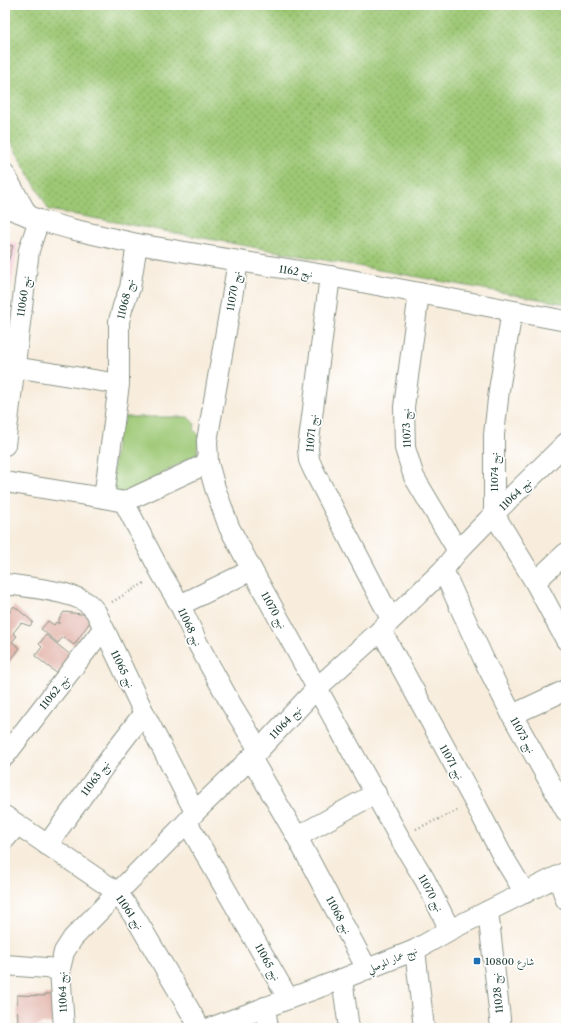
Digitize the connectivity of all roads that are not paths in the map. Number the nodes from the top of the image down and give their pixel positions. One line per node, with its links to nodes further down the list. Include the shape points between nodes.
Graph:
1 (5, 175): 3 (street)
2 (5, 207): 3 (street, نهج 1162)
3 (33, 218): 4 (street, نهج 1162); 10 (street, نهج 11060)
4 (137, 244): 5 (street, نهج 1162); 11 (street, نهج 11068, via 130,288 119,322)
5 (238, 262): 6 (street, نهج 1162); 14 (street, نهج 11070, via 207,442)
6 (330, 276): 7 (street, نهج 1162); 27 (street, نهج 11071, via 308,448 309,460)
7 (419, 292): 8 (street, نهج 1162); 19 (street, نهج 11073, via 404,407 405,448 414,477)
8 (512, 311): 9 (street, نهج 1162); 18 (street, نهج 11074, via 494,435)
9 (566, 321)
10 (14, 367): 11 (street); 13 (street, نهج 11060)
11 (119, 384): 16 (street, نهج 11068)
12 (566, 443): 18 (street, نهج 11064)
13 (5, 445)
14 (208, 463): 17 (street); 21 (street, نهج 11070, via 214,488 229,527)
15 (5, 482): 16 (street)
16 (104, 498): 17 (street)
17 (124, 502): 25 (street, نهج 11068)
18 (494, 514): 19 (street, نهج 11064); 23 (street)
19 (458, 551): 22 (street, نهج 11064)
20 (566, 553): 23 (street)
21 (252, 570): 25 (street); 29 (street, نهج 11070)
22 (443, 570): 27 (street, نهج 11064); 32 (street, نهج 11073)
23 (535, 582): 28 (street)
24 (5, 584): 26 (street, نهج 11065, via 76,598 88,603)
25 (180, 605): 33 (street, نهج 11068)
26 (100, 620): 31 (street, نهج 11065); 34 (street, نهج 11062)
27 (386, 625): 29 (street, نهج 11064); 43 (street, نهج 11071, via 475,803)
28 (566, 640)
29 (317, 688): 33 (street, نهج 11064); 35 (street, نهج 11070)
30 (566, 690): 32 (street)
31 (144, 713): 37 (street, نهج 11065); 40 (street, نهج 11063)
32 (512, 715): 36 (street, نهج 11073)
33 (255, 754): 37 (street, نهج 11064); 39 (street, نهج 11068)
34 (5, 756)
35 (376, 793): 39 (street); 46 (street, نهج 11070)
36 (566, 811)
37 (191, 817): 42 (street, نهج 11064); 52 (street, نهج 11065)
38 (9, 827): 40 (street, نهج 11061)
39 (297, 837): 50 (street, نهج 11068)
40 (47, 845): 42 (street, نهج 11061)
41 (562, 874): 43 (street, نهج عمار الموصلي); 44 (street)
42 (117, 892): 49 (street, نهج 11064, via 73,938 64,952); 55 (street, نهج 11061, via 138,922)
43 (525, 893): 45 (street, نهج عمار الموصلي)
44 (566, 900)
45 (488, 911): 46 (street, نهج عمار الموصلي); 60 (street, نهج 11028)
46 (450, 930): 47 (street, نهج عمار الموصلي)
47 (414, 950): 50 (street, نهج عمار الموصلي); 59 (street)
48 (5, 965): 49 (street)
49 (60, 969): 54 (street, نهج 11064)
50 (367, 969): 51 (street, نهج عمار الموصلي)
51 (342, 979): 52 (street, نهج عمار الموصلي); 58 (street)
52 (288, 998): 53 (street, نهج عمار الموصلي)
53 (265, 1007): 56 (street, نهج عمار الموصلي); 57 (street)
54 (64, 1028)
55 (200, 1028)
56 (210, 1028)
57 (268, 1028)
58 (349, 1028)
59 (424, 1028)
60 (501, 1028)

